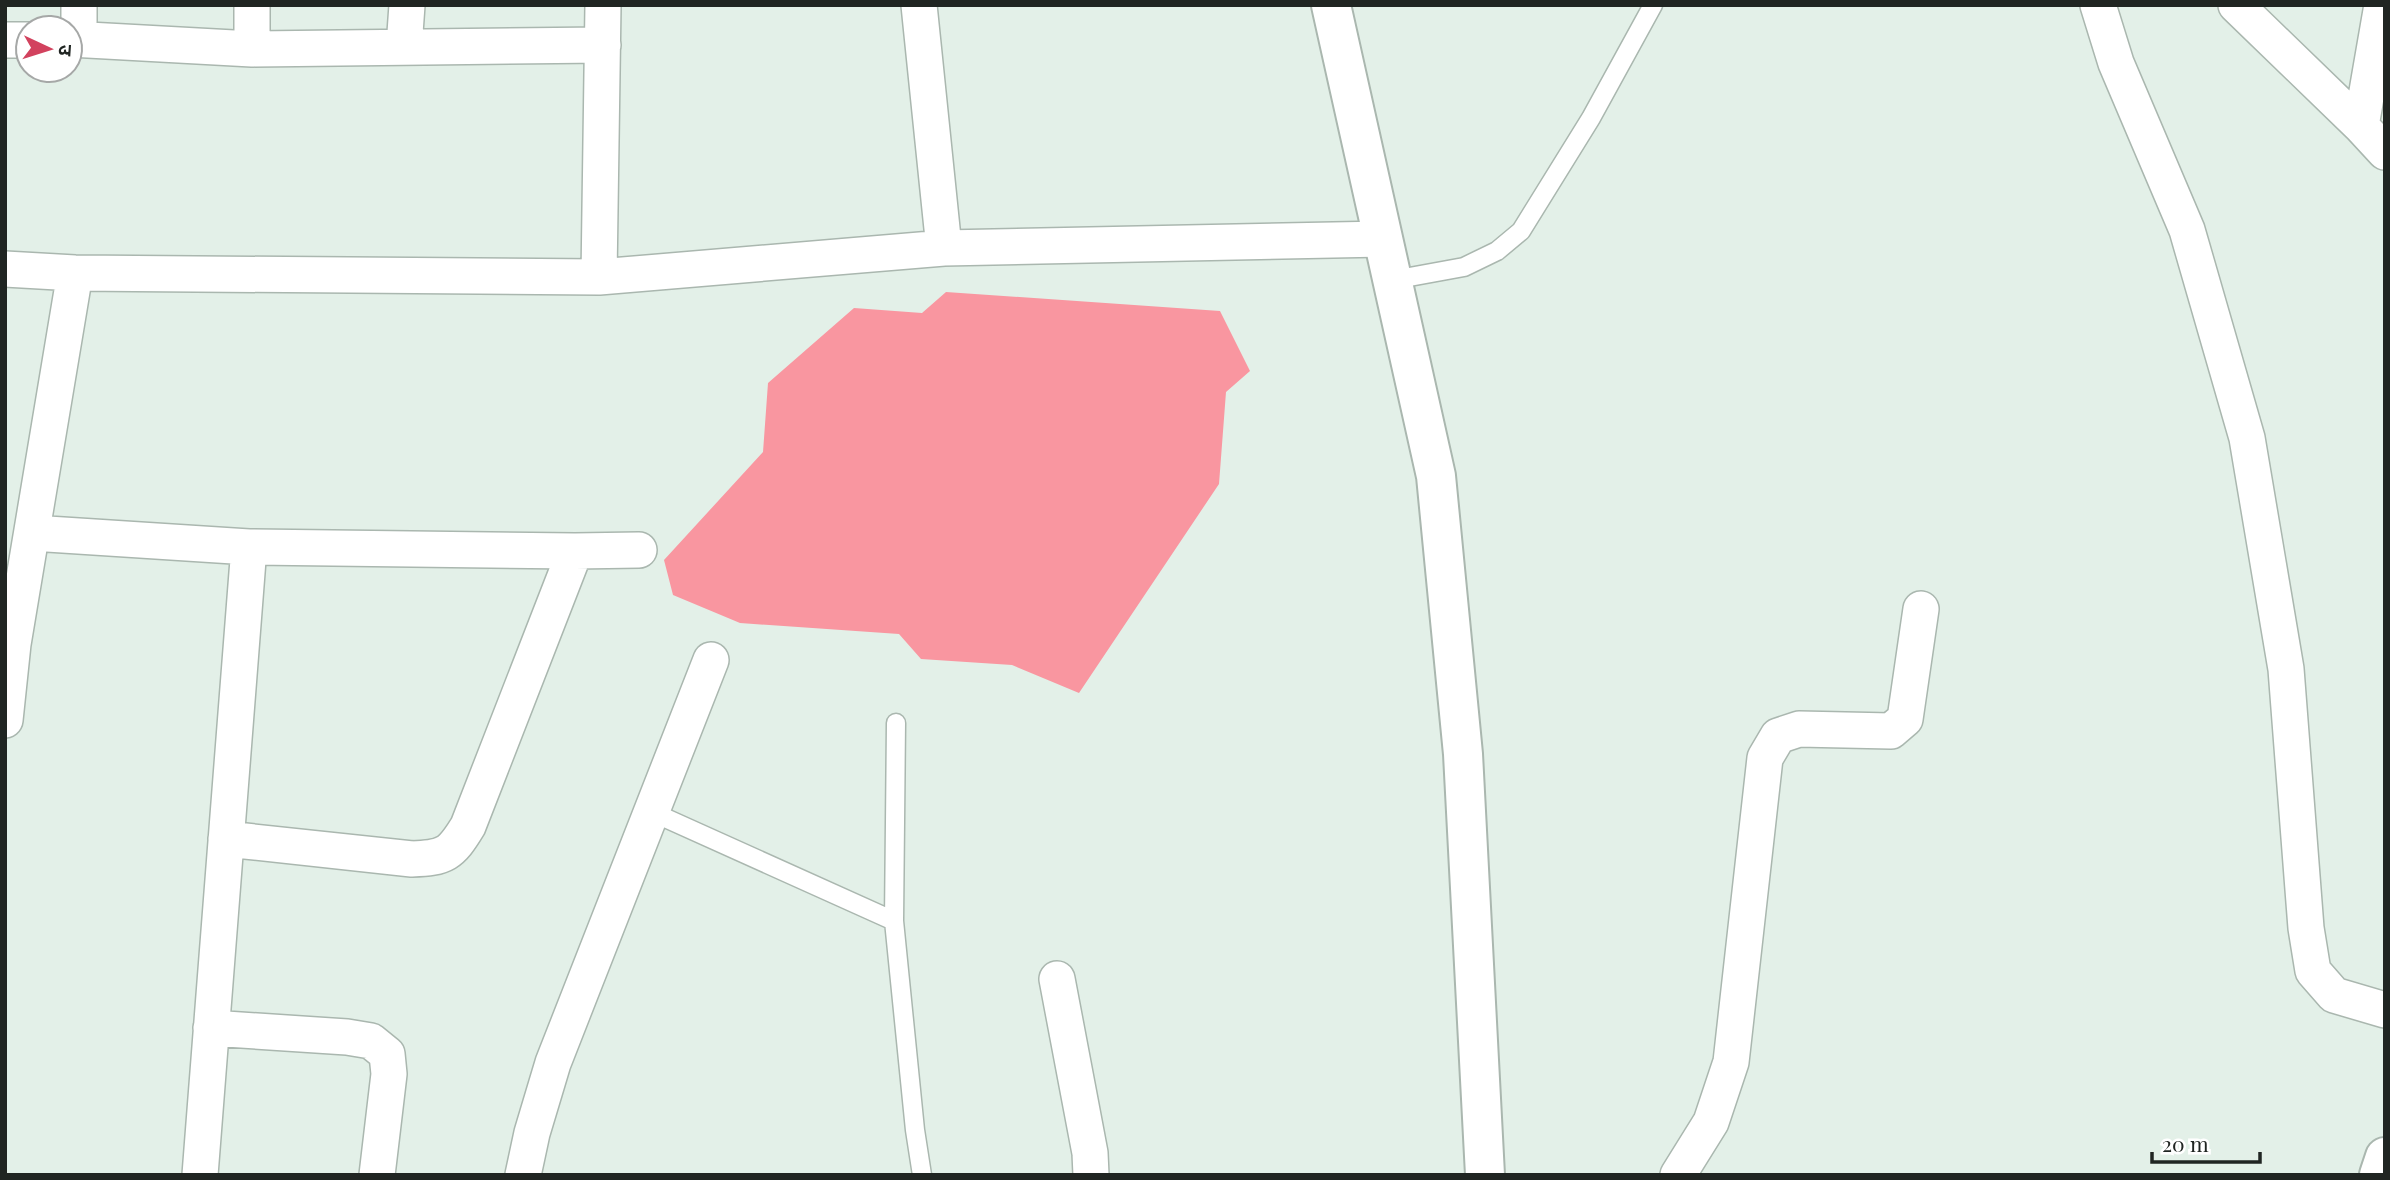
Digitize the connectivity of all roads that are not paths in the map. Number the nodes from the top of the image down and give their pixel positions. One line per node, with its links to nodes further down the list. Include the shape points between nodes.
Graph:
1 (252, 5): 13 (street)
2 (407, 5): 12 (street)
3 (603, 5): 11 (street)
4 (919, 5): 17 (street)
5 (1331, 5): 16 (street)
6 (1653, 5): 21 (lane, via 1521,231 1497,251 1464,267)
7 (2098, 5): 35 (street, via 2116,63 2187,230 2247,438 2286,669 2313,971 2334,995)
8 (2236, 5): 14 (street)
9 (2382, 5): 14 (street)
10 (84, 29): 13 (street)
11 (603, 45): 12 (street); 20 (street)
12 (404, 47): 13 (street)
13 (252, 50)
14 (2361, 126): 15 (street)
15 (2385, 152)
16 (1384, 239): 17 (street); 21 (street)
17 (944, 248): 20 (street)
18 (5, 269): 19 (street)
19 (75, 273): 20 (street); 22 (street)
20 (599, 277)
21 (1393, 280): 43 (street, via 1436,476 1463,754)
22 (32, 533): 23 (street); 27 (street)
23 (249, 548): 25 (street); 32 (street)
24 (639, 550): 25 (street)
25 (575, 551): 32 (street, via 468,826 455,848 437,858 412,859)
26 (1921, 609): 44 (street, via 1905,719 1891,731 1799,729 1777,736 1765,758 1731,1062 1711,1122)
27 (9, 644): 29 (street)
28 (711, 660): 31 (street)
29 (5, 720)
30 (896, 723): 33 (lane)
31 (652, 813): 33 (lane); 40 (street, via 553,1063)
32 (226, 839): 36 (street)
33 (894, 921): 41 (lane)
34 (1057, 979): 42 (street)
35 (2385, 1010)
36 (211, 1028): 38 (street); 39 (street, via 347,1037 370,1041 387,1054 389,1074)
37 (2385, 1157): 45 (street)
38 (200, 1175)
39 (377, 1175)
40 (523, 1175)
41 (922, 1175)
42 (1091, 1175)
43 (1485, 1175)
44 (1678, 1175)
45 (2379, 1175)

